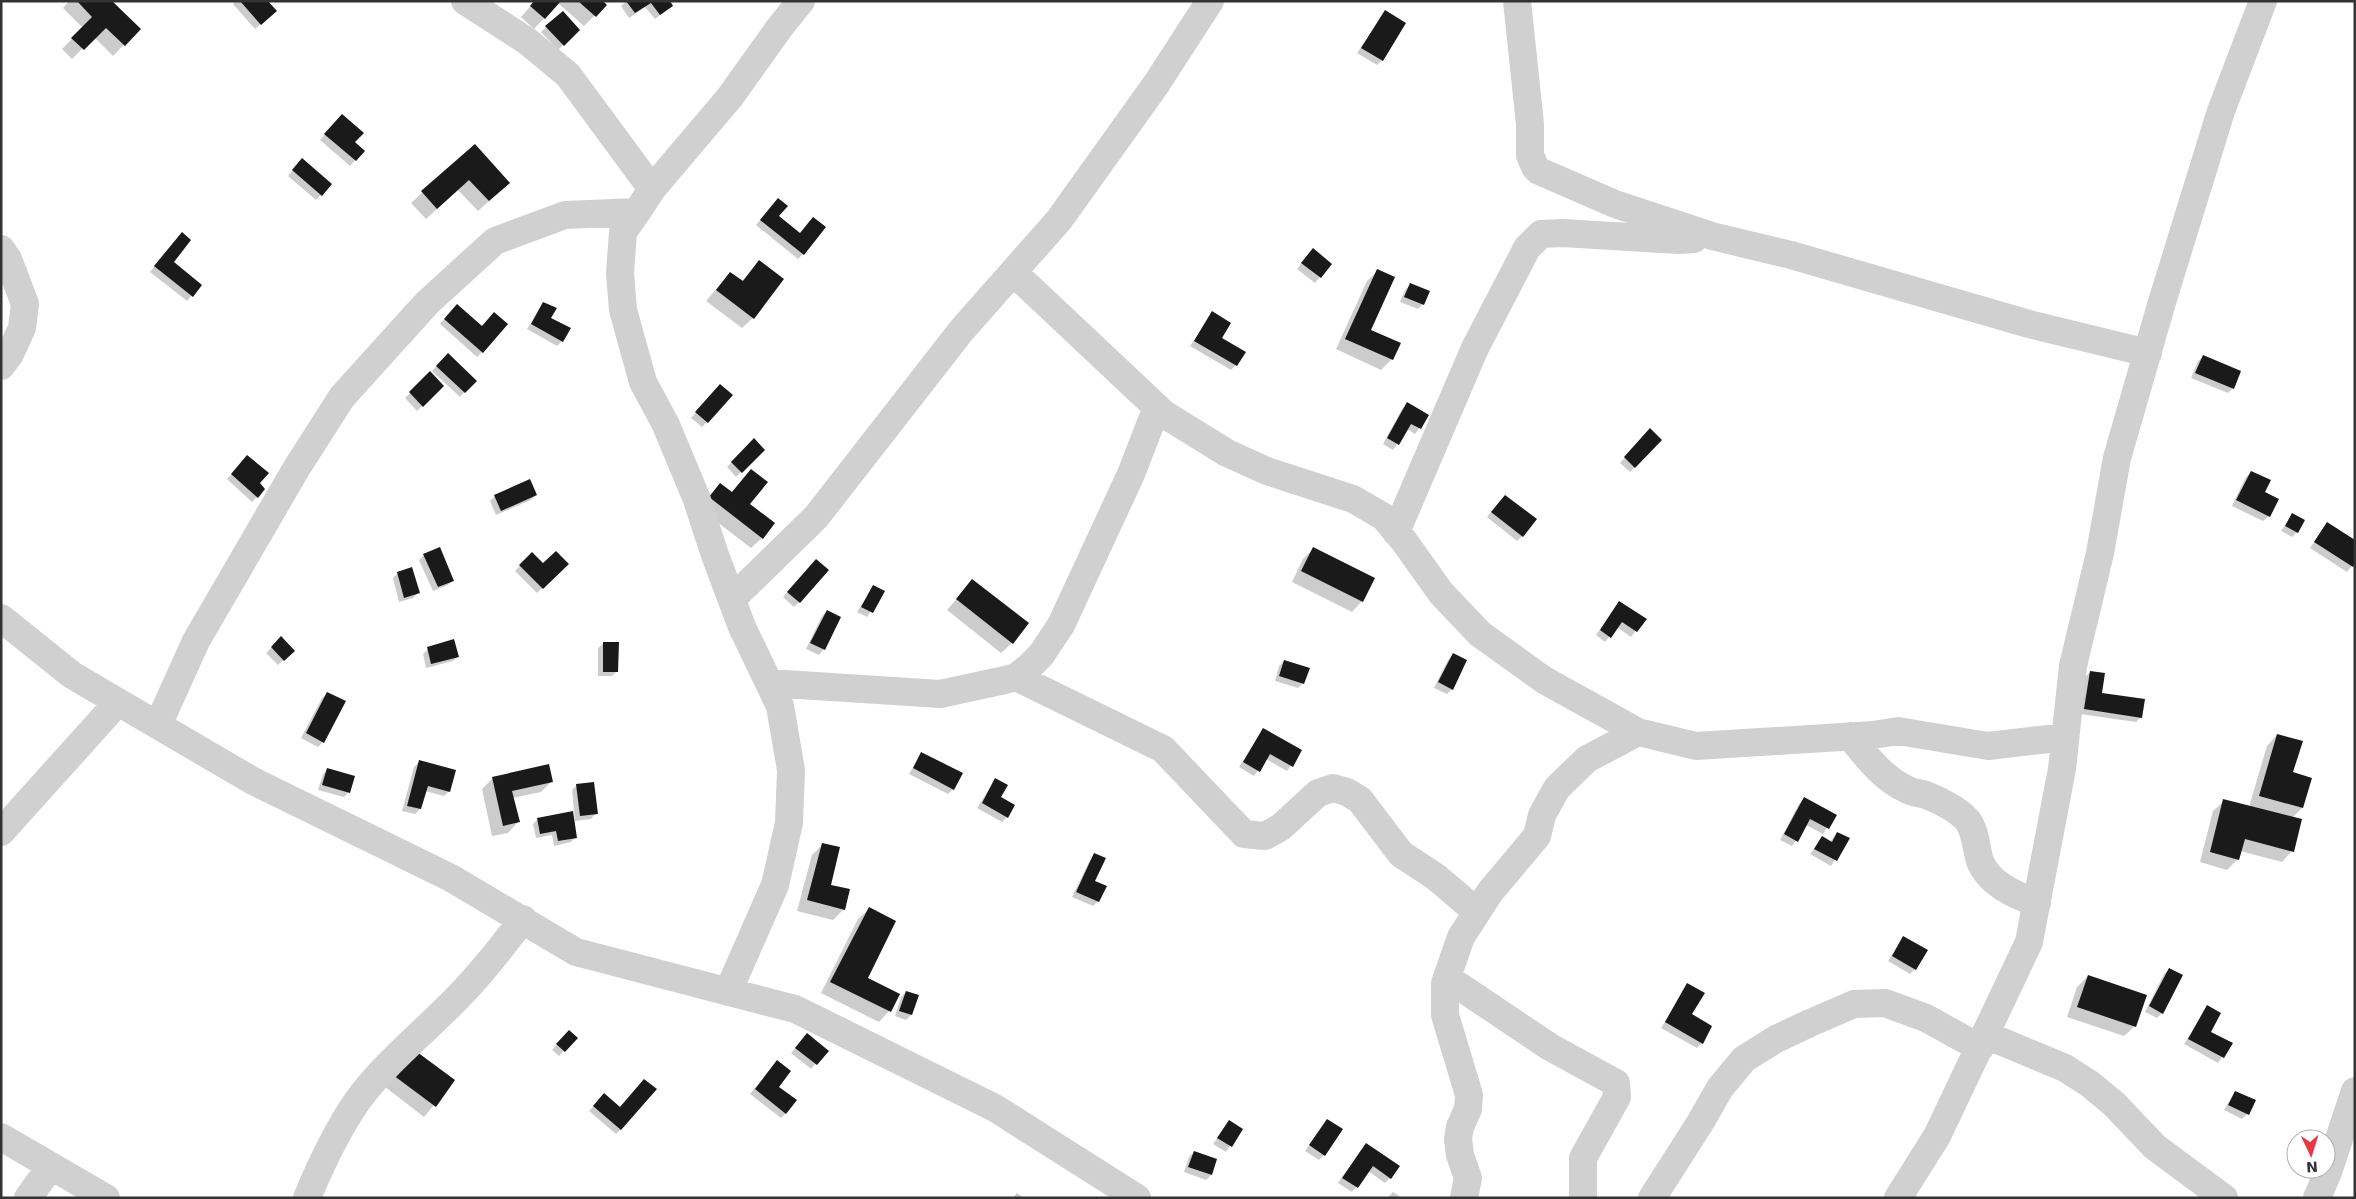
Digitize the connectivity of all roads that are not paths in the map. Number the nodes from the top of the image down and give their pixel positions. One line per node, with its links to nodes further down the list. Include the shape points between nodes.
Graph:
1 (465, 1): 6 (street, via 527,41 568,75)
2 (800, 1): 6 (street, via 730,98)
3 (1210, 1): 9 (street, via 1157,83 1059,220)
4 (1517, 1): 7 (street, via 1530,124 1530,155 1535,167 1614,204)
5 (2258, 3): 10 (street, via 2221,111)
6 (644, 200): 14 (street, via 623,232 620,274 623,310 643,382 666,425 696,497); 19 (street, via 565,215 495,241 427,302 342,397 296,469 196,641)
7 (1714, 237): 10 (street, via 1791,255 2029,324); 13 (street, via 1679,240 1541,234 1527,248 1475,348)
8 (1, 249): 11 (street, via 8,258 25,304 22,328)
9 (1013, 272): 12 (street); 14 (street, via 961,331 816,517)
10 (2148, 353): 22 (street, via 2117,458 2100,553 2073,666)
11 (1, 366)
12 (1157, 407): 13 (street, via 1227,453 1267,472 1353,499 1384,517); 16 (street, via 1131,474 1061,625 1041,655)
13 (1396, 532): 20 (street, via 1440,593 1480,634 1544,680)
14 (732, 599): 17 (street)
15 (1, 618): 18 (street, via 72,675)
16 (1016, 676): 17 (street, via 940,694); 25 (street, via 1163,749 1244,834 1265,836 1318,793 1333,788 1347,792 1360,800 1401,854 1436,877)
17 (769, 683): 28 (street, via 780,706 791,770 789,823 775,885)
18 (118, 702): 19 (street); 23 (street)
19 (158, 725): 26 (street, via 253,781 451,878)
20 (1638, 732): 21 (street, via 1696,746); 25 (street, via 1587,759 1558,788 1542,815 1537,836)
21 (1850, 736): 22 (street, via 1898,731 1988,746); 24 (street, via 1889,778 1908,790 1954,809 1968,821 1988,874 2017,896)
22 (2065, 736): 24 (street, via 2062,769)
23 (1, 832)
24 (2037, 902): 29 (street, via 2029,942)
25 (1477, 912): 27 (street, via 1461,937)
26 (523, 920): 28 (street, via 576,952); 35 (street, via 483,970 358,1099 323,1159)
27 (1447, 978): 37 (street, via 1445,1015 1469,1095 1458,1140 1468,1178); 38 (street, via 1550,1047 1616,1083 1617,1097 1583,1158)
28 (728, 992): 36 (street, via 795,1009 995,1108)
29 (1983, 1041): 39 (street, via 1886,1003 1854,1004 1776,1039 1744,1059 1720,1088); 40 (street, via 1937,1136); 41 (street, via 2065,1068 2090,1084 2155,1147)
30 (2355, 1091): 42 (street)
31 (1, 1137): 32 (street)
32 (51, 1166): 33 (street); 34 (street)
33 (28, 1198)
34 (106, 1198)
35 (307, 1198)
36 (1137, 1198)
37 (1464, 1198)
38 (1582, 1198)
39 (1652, 1198)
40 (1898, 1198)
41 (2224, 1198)
42 (2317, 1198)

